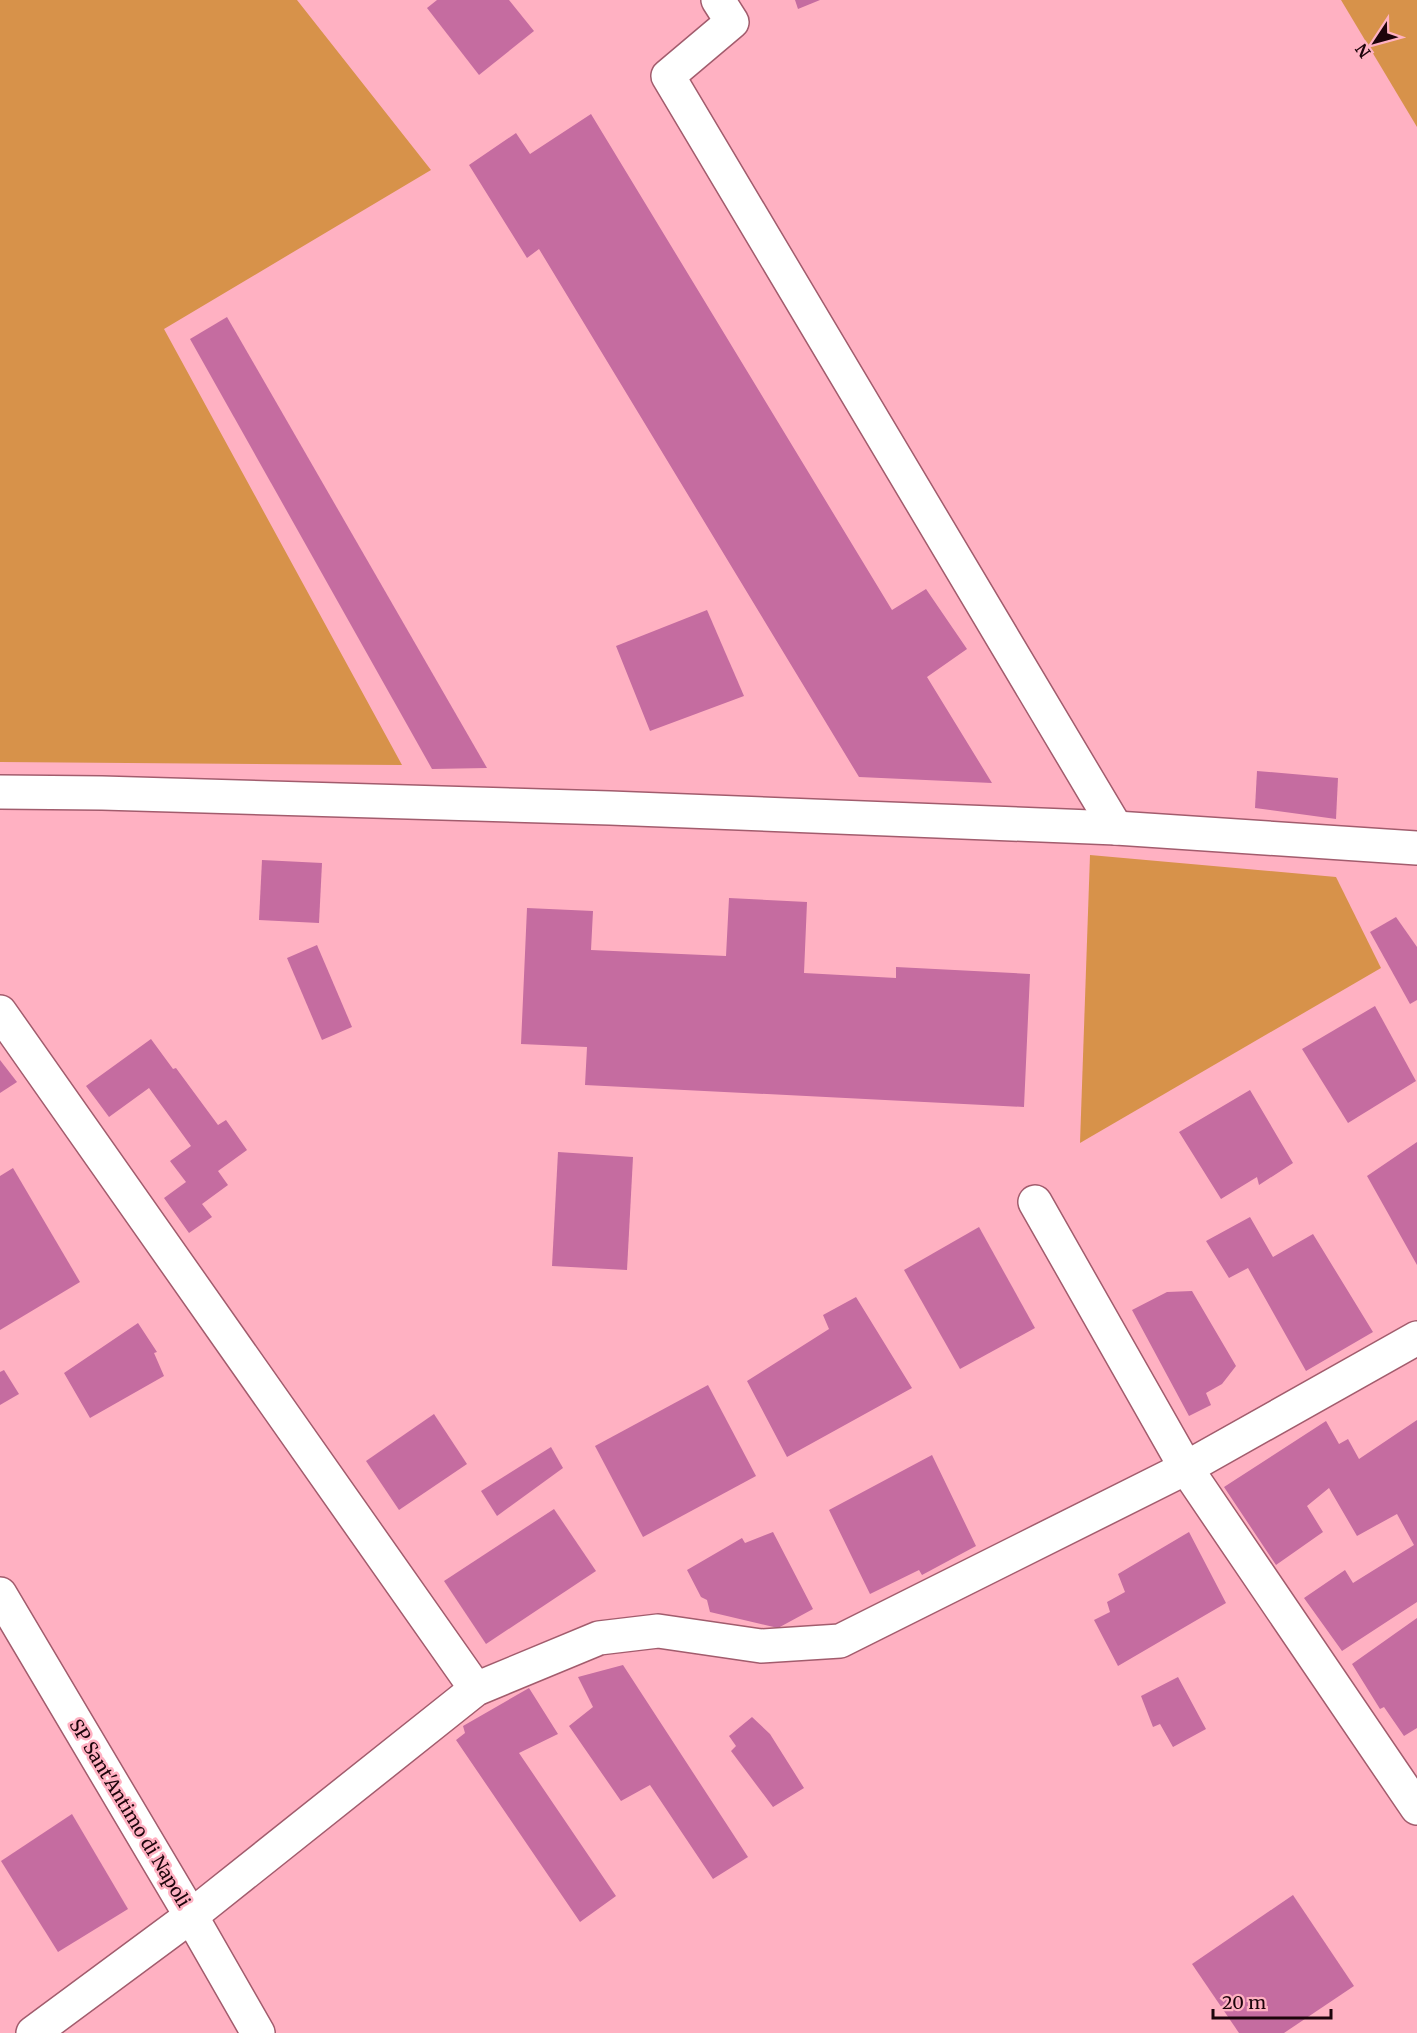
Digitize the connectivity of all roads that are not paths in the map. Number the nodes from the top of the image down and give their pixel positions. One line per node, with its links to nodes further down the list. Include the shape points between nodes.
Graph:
1 (718, 0): 3 (street, via 732,22 668,76)
2 (0, 792): 3 (street, via 598,808)
3 (1116, 828): 4 (street)
4 (1417, 848)
5 (0, 1012): 10 (street)
6 (1035, 1202): 8 (street)
7 (1417, 1338): 8 (street)
8 (1186, 1468): 10 (street, via 840,1641 761,1646 658,1631 599,1638); 11 (street)
9 (0, 1594): 12 (street, SP Sant'Antimo di Napoli)
10 (476, 1689): 12 (street)
11 (1417, 1808)
12 (191, 1916): 13 (street); 14 (street, SP Sant'Antimo di Napoli)
13 (33, 2033)
14 (258, 2033)

